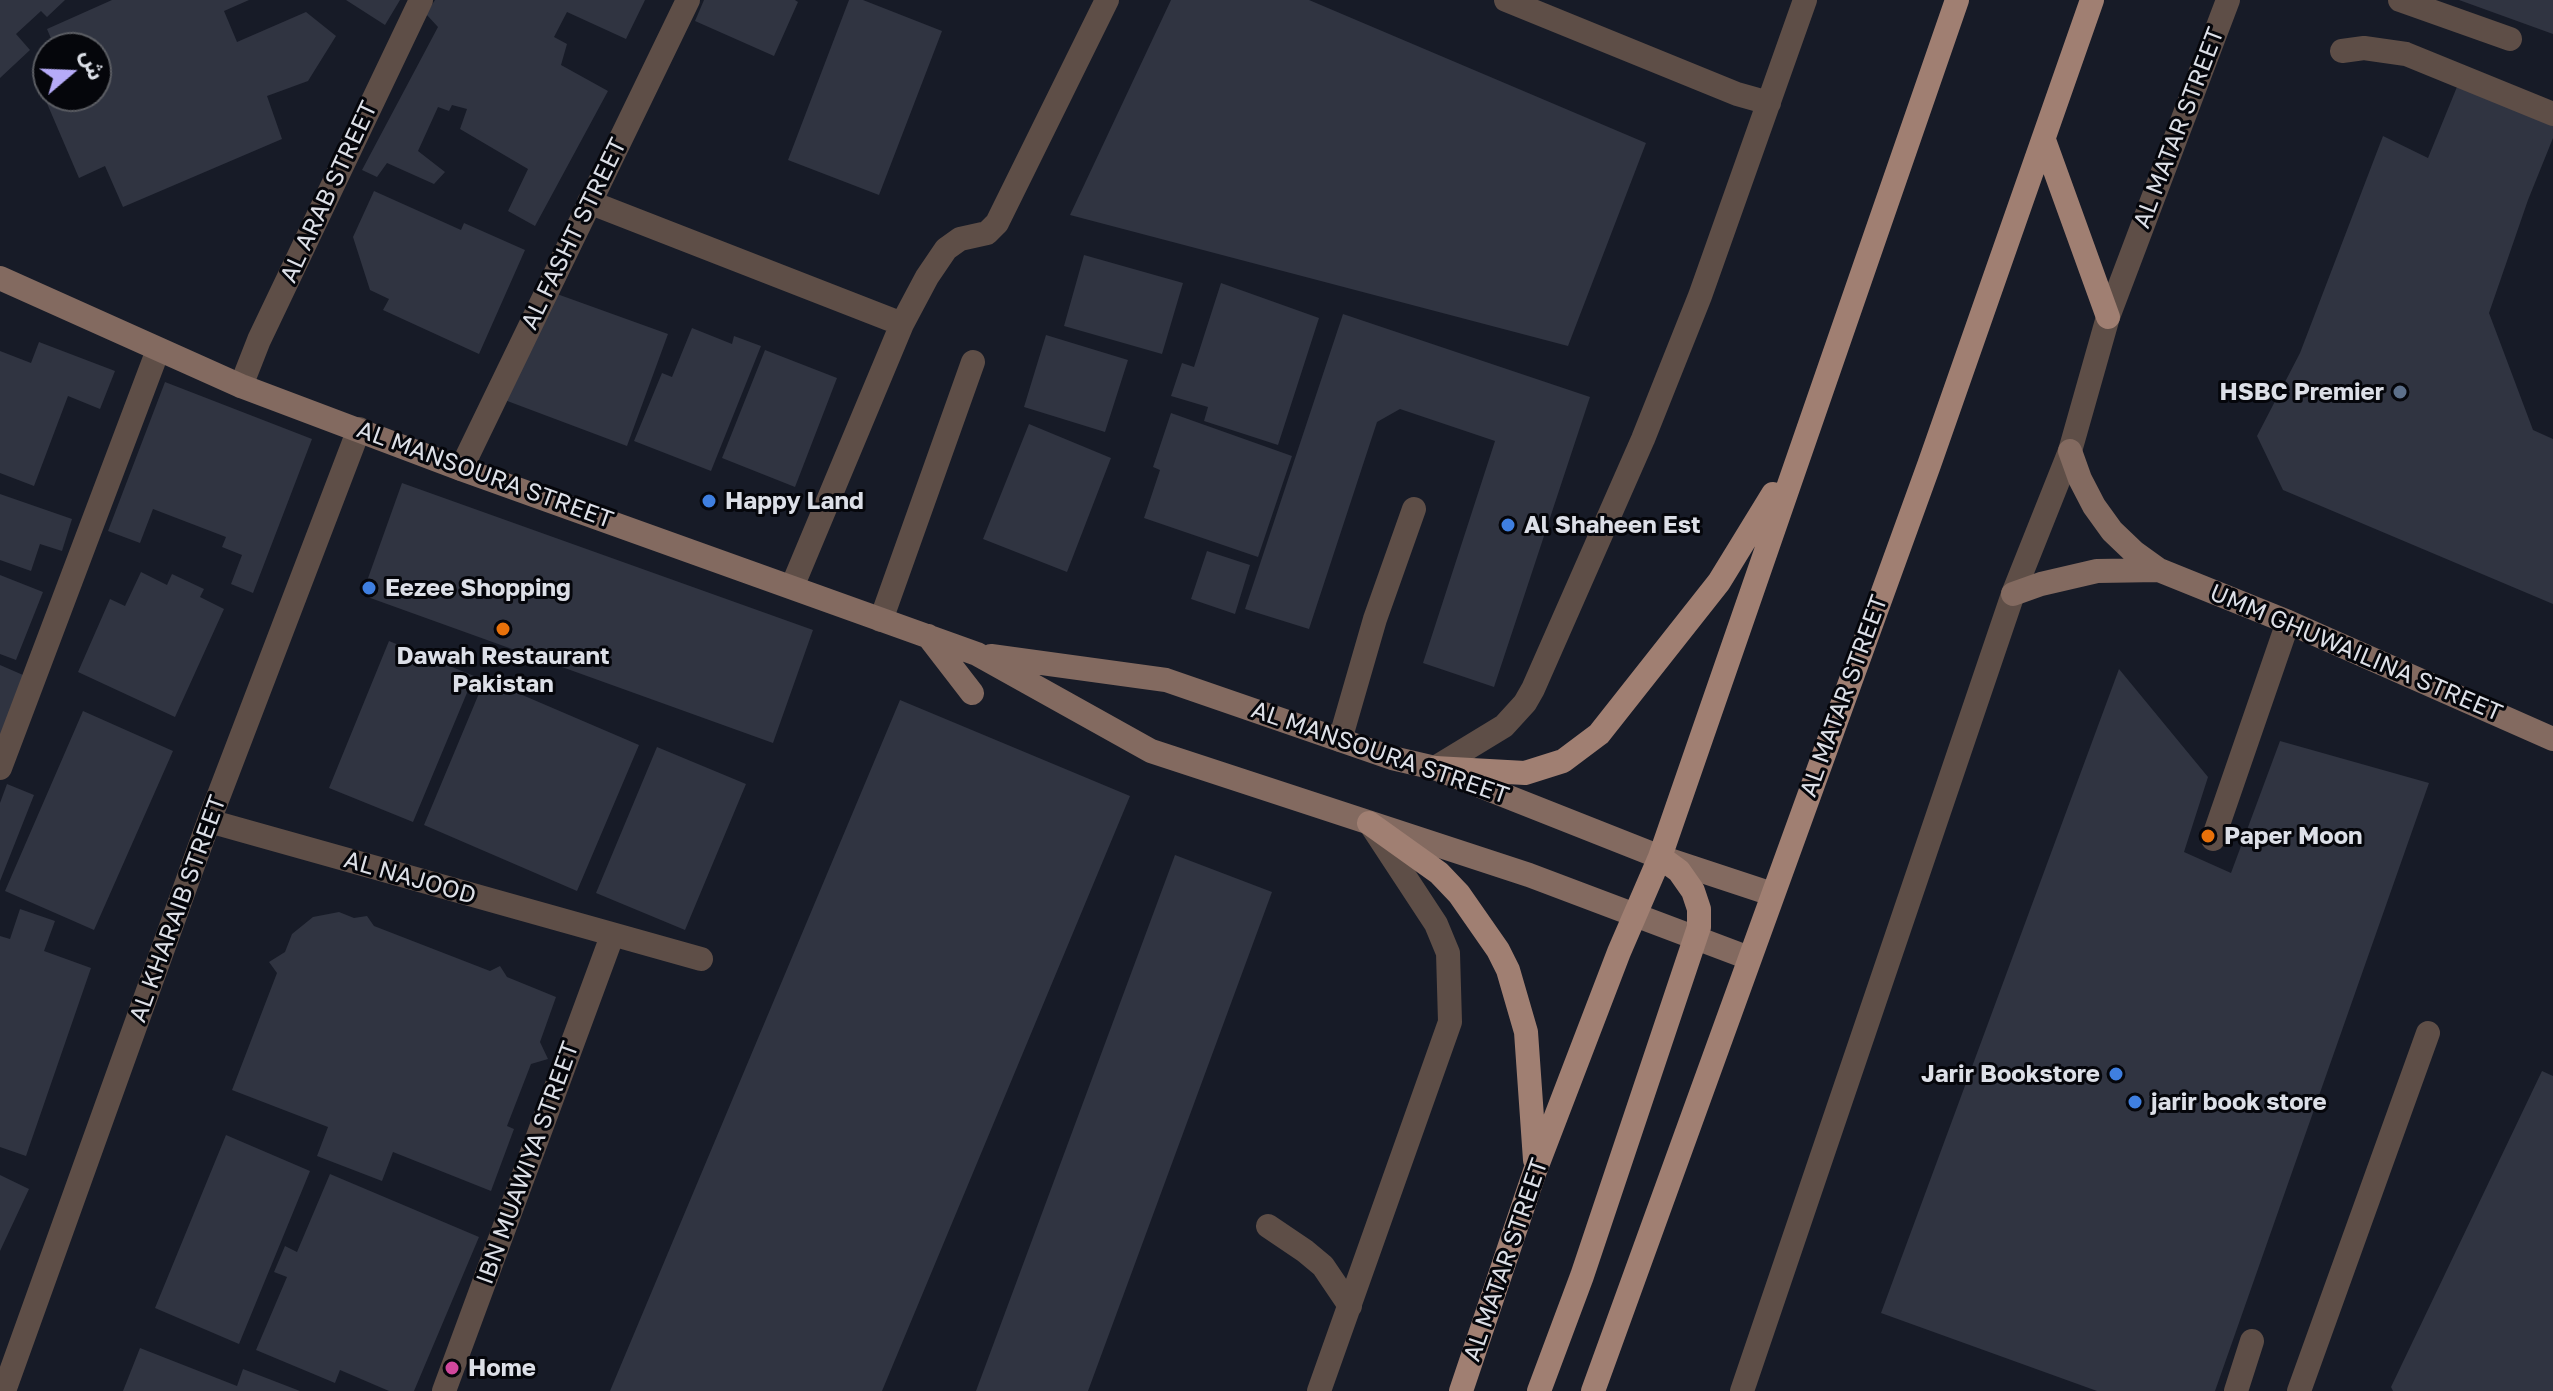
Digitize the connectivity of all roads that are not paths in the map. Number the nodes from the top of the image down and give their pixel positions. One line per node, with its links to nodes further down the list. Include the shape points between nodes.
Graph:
1 (421, 0): 21 (street, AL ARAB STREET)
2 (688, 0): 15 (street, AL FASHT STREET)
3 (1107, 0): 18 (street, via 997,223 987,233 960,239 946,249)
4 (1506, 0): 12 (street)
5 (1805, 0): 12 (street)
6 (1957, 0): 24 (main road, AL MATAR STREET)
7 (2092, 0): 14 (main road, AL MATAR STREET)
8 (2228, 0): 17 (street, AL MATAR STREET)
9 (2400, 0): 10 (street)
10 (2510, 39)
11 (2342, 51): 13 (street, via 2364,48 2406,54)
12 (1769, 103): 38 (street, via 1649,425 1533,689 1504,726)
13 (2553, 114)
14 (2044, 140): 17 (main road); 43 (main road, AL MATAR STREET)
15 (589, 202): 18 (street); 25 (street, AL FASHT STREET)
16 (0, 278): 19 (main road, AL MANSOURA STREET)
17 (2108, 317): 23 (street, AL MATAR STREET)
18 (902, 324): 28 (street)
19 (158, 350): 21 (main road, AL MANSOURA STREET); 37 (street)
20 (973, 362): 30 (street)
21 (241, 386): 22 (main road, AL MANSOURA STREET)
22 (359, 429): 25 (main road, AL MANSOURA STREET); 39 (street, AL KHARAIB STREET)
23 (2070, 451): 27 (main road, UMM GHUWAILINA STREET, via 2087,493 2112,531); 29 (street, AL MATAR STREET)
24 (1797, 454): 38 (main road, via 1719,582 1599,734 1563,761 1525,773); 42 (main road, AL MATAR STREET)
25 (461, 469): 28 (main road, AL MANSOURA STREET)
26 (1414, 509): 36 (street)
27 (2159, 570): 29 (main road, UMM GHUWAILINA STREET, via 2097,571); 31 (main road, UMM GHUWAILINA STREET)
28 (792, 587): 30 (main road, AL MANSOURA STREET)
29 (2013, 594): 60 (street, AL MATAR STREET)
30 (881, 620): 32 (main road, AL MANSOURA STREET)
31 (2288, 622): 35 (main road, UMM GHUWAILINA STREET); 41 (street)
32 (928, 636): 33 (main road, AL MANSOURA STREET); 34 (main road)
33 (977, 654): 36 (main road, AL MANSOURA STREET, via 1166,680); 40 (main road, AL MANSOURA STREET, via 1151,751)
34 (972, 693)
35 (2553, 739)
36 (1340, 740): 38 (main road, AL MANSOURA STREET)
37 (0, 768)
38 (1435, 768): 42 (main road, AL MANSOURA STREET)
39 (209, 821): 45 (street, AL NAJOOD); 54 (street, AL KHARAIB STREET)
40 (1369, 823): 44 (main road, AL MANSOURA STREET); 50 (main road, via 1439,873 1472,911 1508,970 1529,1057); 52 (street, via 1442,938 1448,953 1450,1022)
41 (2213, 839)
42 (1660, 857): 43 (main road, AL MANSOURA STREET); 44 (main road, AL MATAR STREET); 46 (main road, via 1693,891 1700,920)
43 (1772, 894): 47 (main road, AL MATAR STREET)
44 (1635, 916): 46 (main road, AL MANSOURA STREET); 50 (main road, AL MATAR STREET)
45 (612, 936): 48 (street, AL NAJOOD); 55 (street, IBN MUAWIYA STREET)
46 (1695, 938): 47 (main road, AL MANSOURA STREET); 58 (main road)
47 (1749, 958): 59 (main road, AL MATAR STREET)
48 (701, 959)
49 (2428, 1033): 62 (street)
50 (1535, 1171): 57 (main road, AL MATAR STREET)
51 (1268, 1226): 52 (street, via 1323,1266)
52 (1350, 1306): 56 (street)
53 (2252, 1341): 61 (street)
54 (4, 1391)
55 (444, 1391)
56 (1319, 1391)
57 (1461, 1391)
58 (1539, 1391)
59 (1593, 1391)
60 (1742, 1391)
61 (2236, 1391)
62 (2299, 1391)

